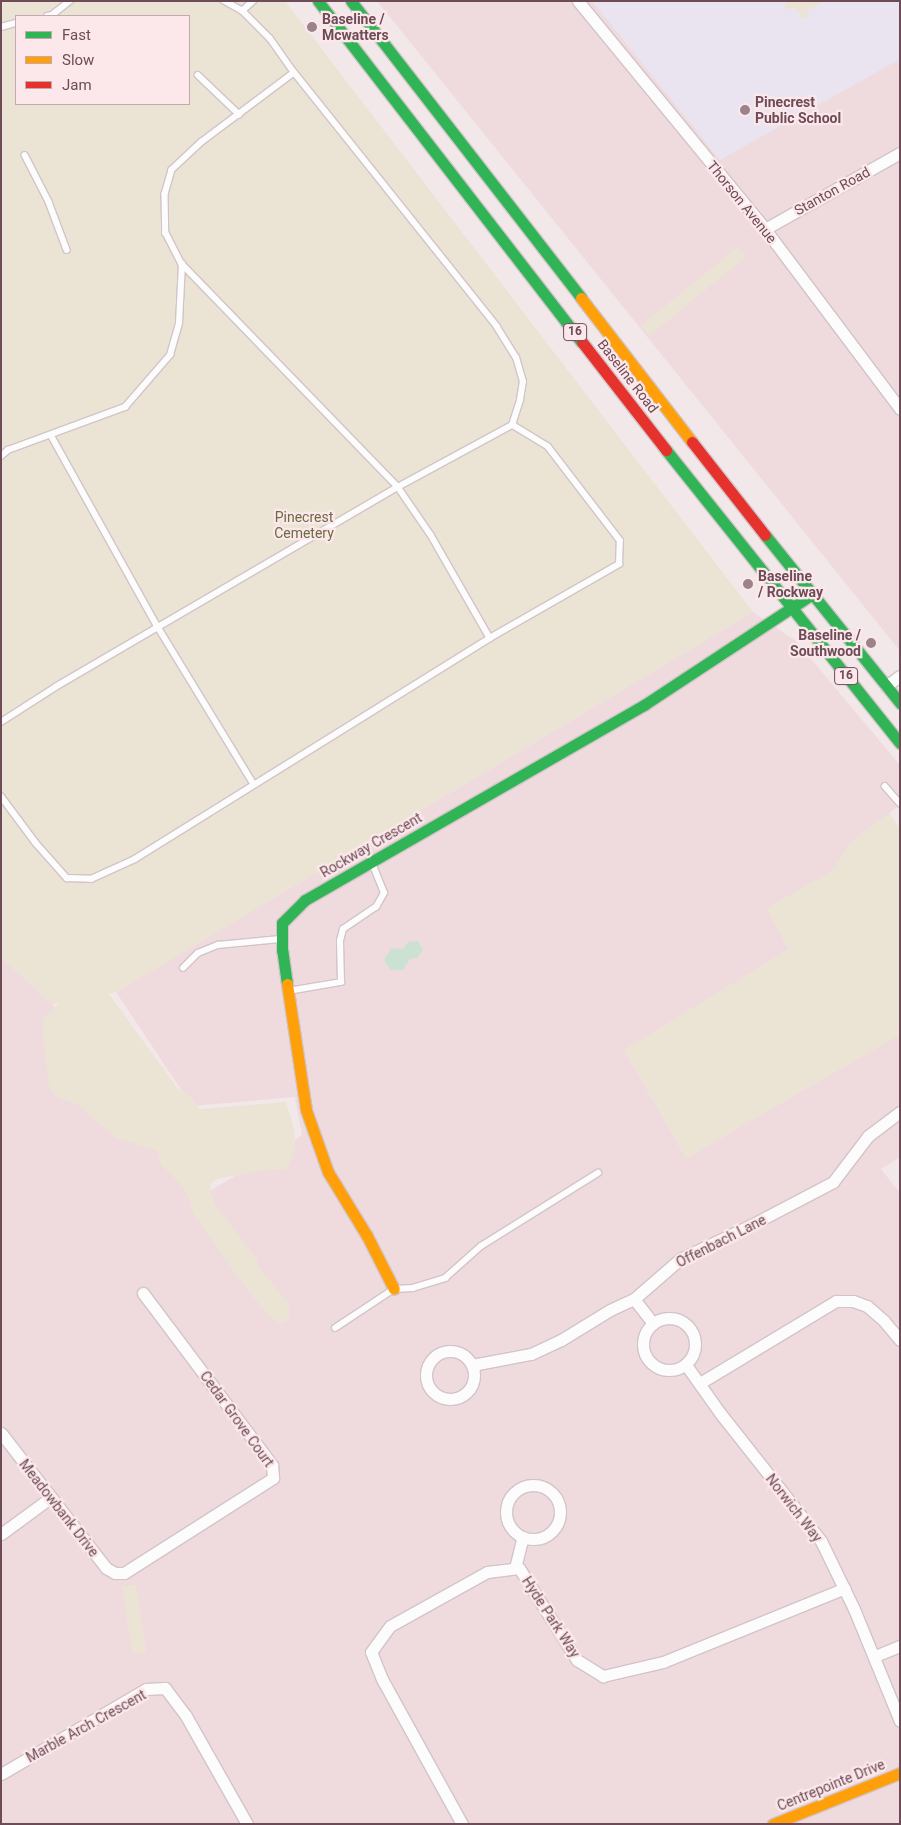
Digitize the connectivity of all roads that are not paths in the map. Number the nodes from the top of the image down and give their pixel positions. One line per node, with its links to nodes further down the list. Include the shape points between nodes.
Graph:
1 (70, 1): 8 (lane)
2 (224, 1): 7 (lane)
3 (253, 1): 7 (lane)
4 (318, 1): 25 (main road, Baseline Road / 16)
5 (351, 1): 24 (main road, Baseline Road / 16)
6 (578, 1): 16 (street, Thorson Avenue)
7 (242, 11): 11 (lane, via 270,40)
8 (49, 15)
9 (15, 23): 10 (lane)
10 (1, 27)
11 (294, 73): 13 (lane); 20 (lane, via 497,327 516,358 522,382)
12 (198, 75): 13 (lane)
13 (239, 114): 18 (lane, via 172,170 166,194 166,233)
14 (900, 153): 16 (street, Stanton Road)
15 (25, 155): 17 (lane, via 49,202)
16 (765, 229): 19 (street, Thorson Avenue)
17 (67, 250)
18 (182, 264): 21 (lane, via 179,323 170,355 125,406); 23 (lane)
19 (900, 409)
20 (512, 425): 23 (lane); 27 (lane, via 548,447 620,541 619,564)
21 (51, 435): 22 (lane, via 8,450); 26 (lane)
22 (1, 456)
23 (398, 487): 26 (lane); 27 (lane, via 431,534)
24 (811, 595): 25 (main road, Rockway Crescent); 29 (main road, Baseline Road / 16)
25 (791, 610): 32 (main road, Baseline Road / 16); 37 (main road, Rockway Crescent, via 644,705)
26 (158, 627): 31 (lane); 33 (lane)
27 (490, 638): 33 (lane)
28 (900, 676): 29 (street)
29 (886, 686): 30 (main road, Baseline Road / 16)
30 (900, 703)
31 (1, 722)
32 (900, 743)
33 (254, 784): 35 (lane, via 135,859 91,879 68,878 36,843)
34 (885, 786): 36 (lane)
35 (1, 796)
36 (900, 803)
37 (372, 863): 38 (main road, Rockway Crescent, via 305,900 282,923); 40 (lane, via 384,893 376,907 343,929 340,982)
38 (282, 939): 39 (lane, via 218,945 198,953); 40 (main road, Rockway Crescent)
39 (183, 968)
40 (288, 991): 43 (main road, Rockway Crescent, via 301,1088 328,1172 367,1236)
41 (900, 1112): 45 (street, Offenbach Lane, via 868,1136 833,1182 680,1258)
42 (598, 1173): 43 (lane, via 481,1246 445,1278 413,1288)
43 (394, 1289): 47 (lane)
44 (143, 1293): 57 (street, Cedar Grove Court, via 274,1470 273,1478)
45 (634, 1299): 46 (street); 49 (street, Offenbach Lane, via 531,1354)
46 (653, 1323): 50 (street, via 644,1338 646,1356 660,1368 669,1370); 50 (street, via 677,1318 690,1327 695,1351)
47 (335, 1328)
48 (900, 1340): 51 (street, via 867,1306 853,1301 836,1301)
49 (472, 1365): 49 (street, via 462,1354 440,1354 433,1358 427,1371 429,1386 448,1399 464,1394 473,1381)
50 (686, 1365): 51 (street, Norwich Way)
51 (700, 1383): 58 (street, Norwich Way, via 821,1541)
52 (1, 1433): 53 (street, Meadowbank Drive)
53 (50, 1498): 54 (street); 57 (street, Meadowbank Drive, via 106,1568)
54 (1, 1534)
55 (523, 1537): 55 (street, via 543,1537 556,1525 559,1516 556,1498 542,1487 524,1486 516,1491 506,1507 509,1525); 56 (street)
56 (515, 1568): 58 (street, Hyde Park Way, via 520,1568 577,1660 604,1676 663,1662); 65 (street, Hyde Park Way, via 487,1572 390,1626 371,1652 382,1680)
57 (124, 1573)
58 (845, 1588): 60 (street, Norwich Way)
59 (900, 1646): 60 (street)
60 (875, 1656): 61 (street, Norwich Way)
61 (900, 1721)
62 (900, 1773): 66 (main road, Centrepointe Drive)
63 (1, 1774): 64 (street, Marble Arch Crescent, via 146,1690 165,1688 186,1716)
64 (247, 1824)
65 (462, 1824)
66 (773, 1824)

